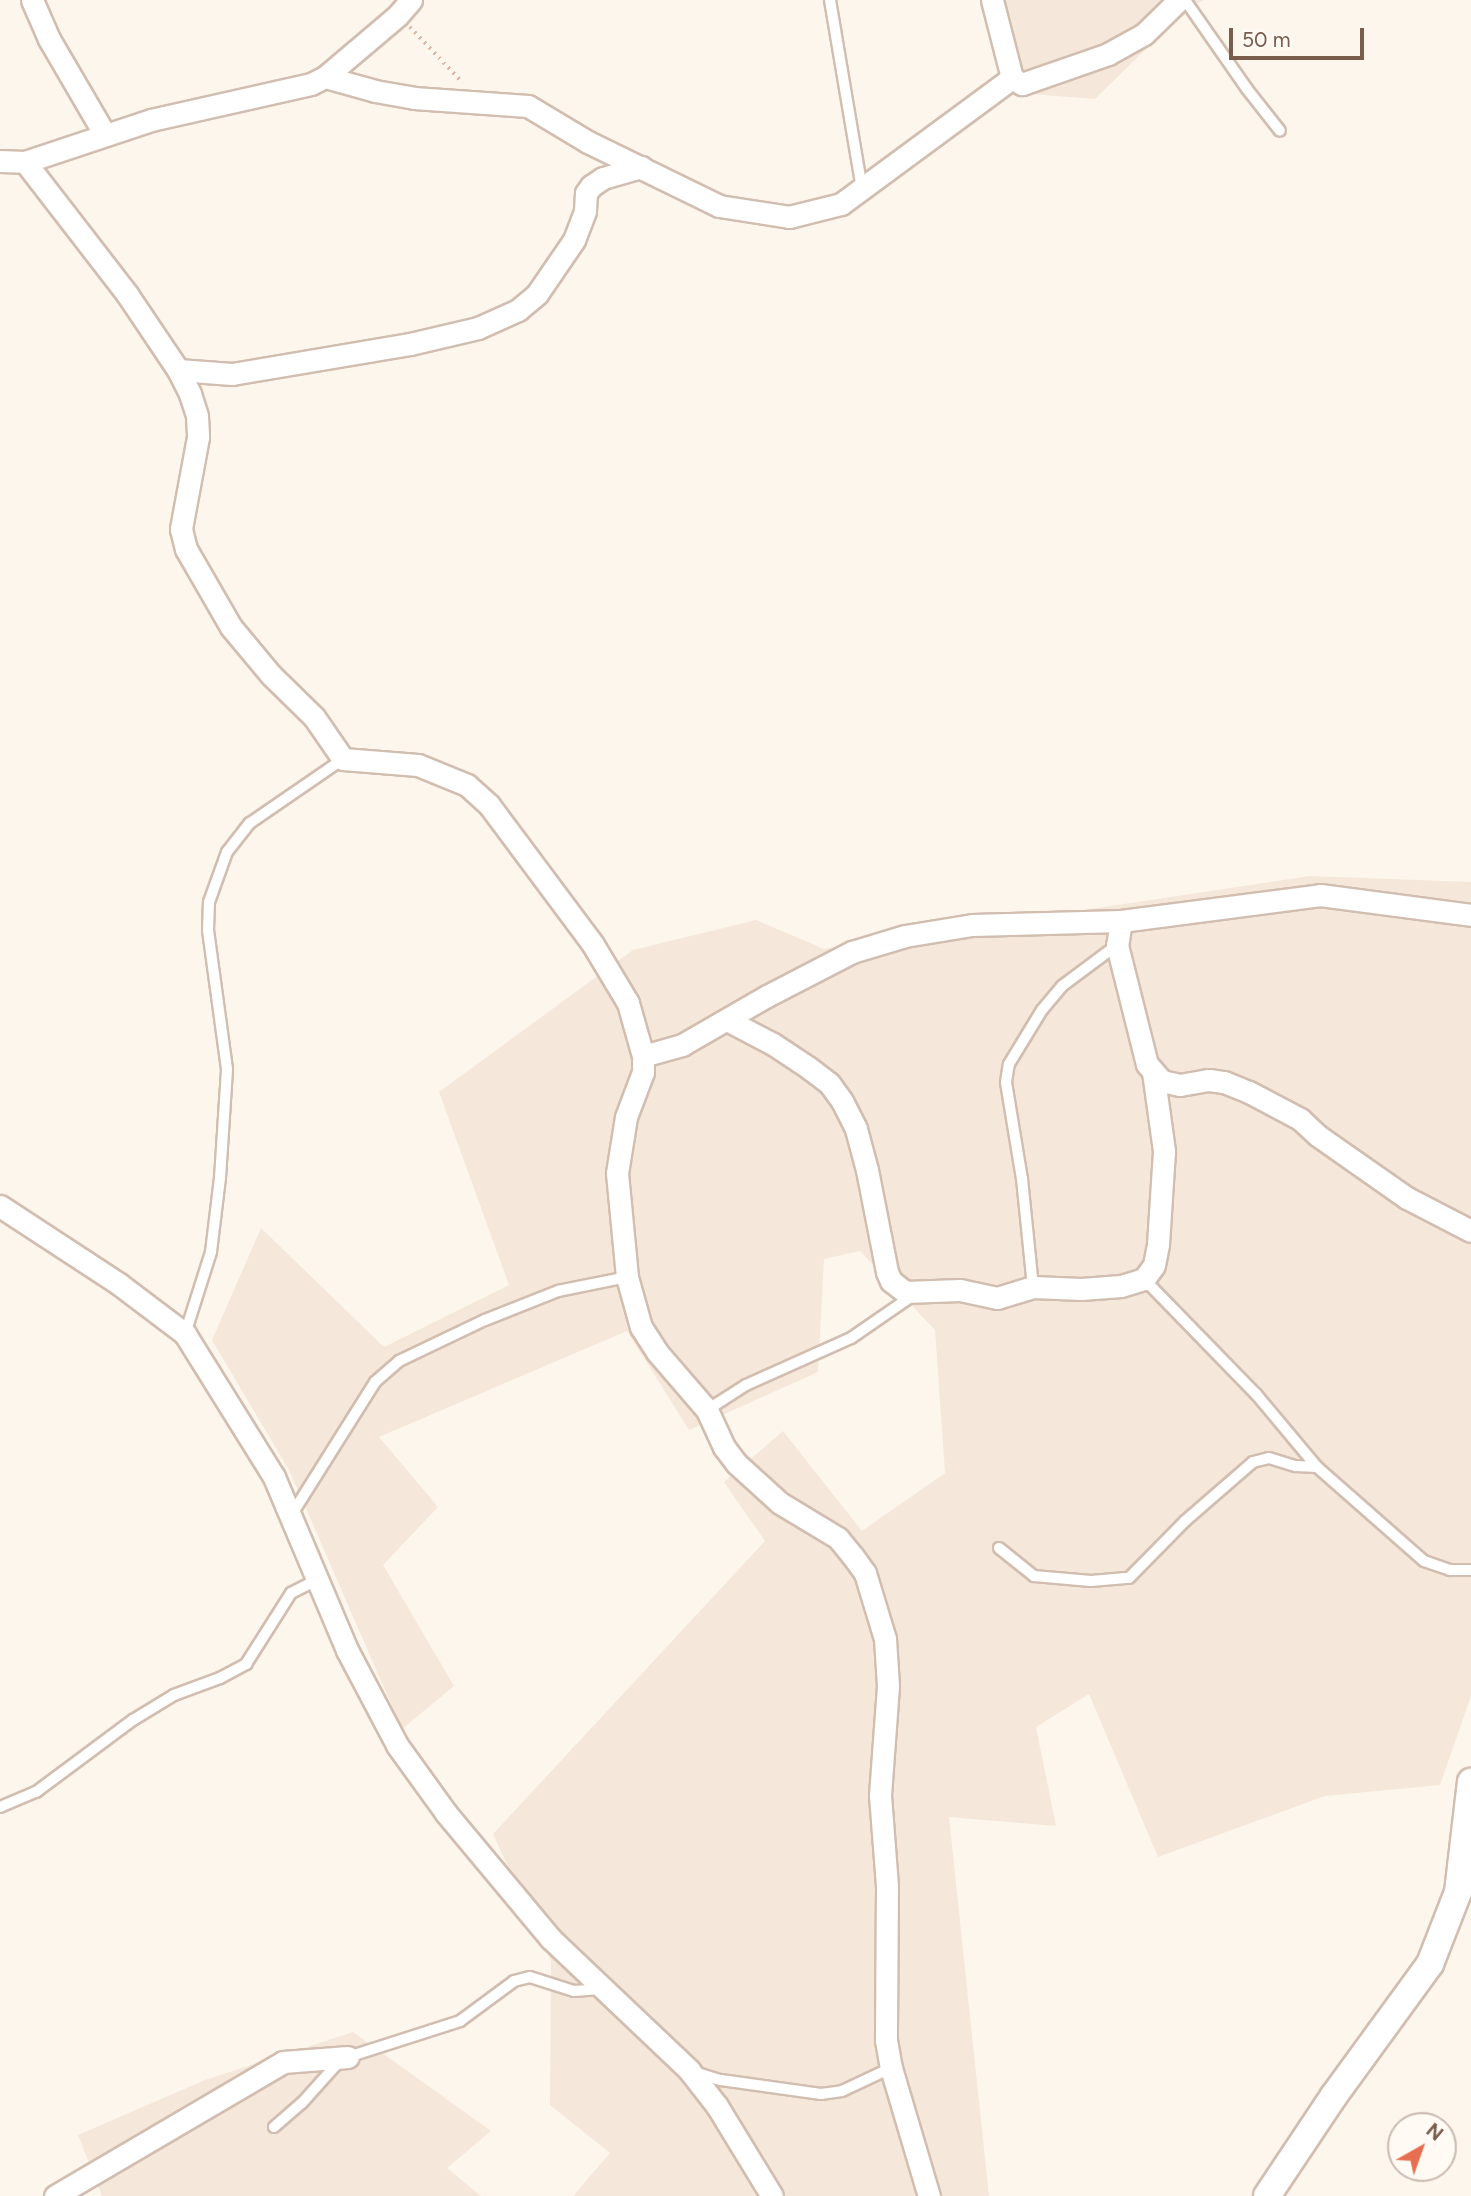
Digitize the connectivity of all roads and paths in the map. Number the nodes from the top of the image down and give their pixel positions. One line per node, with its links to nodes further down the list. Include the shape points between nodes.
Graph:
1 (32, 0): 11 (street, via 49,39)
2 (830, 0): 15 (lane)
3 (992, 0): 8 (street)
4 (1178, 0): 8 (street, via 1144,34 1108,54 1022,84)
5 (1185, 0): 10 (lane)
6 (405, 7): 7 (street); 9 (path)
7 (325, 77): 9 (street, via 375,91); 11 (street)
8 (1012, 78): 15 (street)
9 (483, 105): 14 (street, via 528,106)
10 (1280, 131)
11 (104, 133): 13 (street)
12 (0, 161): 13 (street)
13 (25, 162): 16 (street, via 127,294)
14 (641, 167): 15 (street, via 719,206 765,216 816,213); 16 (street, via 591,186 574,240 537,294 517,310 478,328 232,374)
15 (862, 190)
16 (178, 370): 17 (street, via 197,416 198,437 181,529 186,549 231,627 314,716)
17 (343, 759): 22 (street, via 418,765 467,785 488,805 613,974 628,1003); 30 (lane, via 250,823 227,852 209,902 208,930 227,1069 211,1252)
18 (1471, 915): 19 (street, via 1320,895)
19 (1121, 921): 20 (street); 21 (street, via 972,925 905,936 852,952)
20 (1117, 946): 23 (street, via 1147,1064); 28 (lane, via 1062,986 1009,1064 1006,1083)
21 (727, 1020): 22 (street, via 682,1045); 29 (street, via 809,1068 829,1083 842,1101 856,1129 891,1281 905,1292)
22 (643, 1056): 26 (street, via 639,1091 619,1144 617,1173)
23 (1153, 1072): 25 (street, via 1170,1084 1224,1082 1272,1103 1408,1198); 27 (street, via 1164,1151 1158,1244 1154,1265)
24 (0, 1206): 30 (street, via 128,1290)
25 (1471, 1231)
26 (627, 1277): 31 (street, via 640,1327); 33 (lane, via 558,1291 399,1361 375,1382)
27 (1144, 1279): 28 (street, via 1081,1289); 32 (lane, via 1256,1394)
28 (1033, 1287): 29 (street, via 997,1298 960,1290)
29 (918, 1292): 31 (lane, via 851,1338 746,1385)
30 (184, 1334): 33 (street, via 274,1477)
31 (707, 1410): 41 (street, via 737,1464 780,1503 838,1538 865,1573 872,1591 888,1660 880,1796 887,1888 886,2040)
32 (1317, 1467): 34 (lane, via 1269,1458 1253,1462 1129,1578 1091,1581 1034,1576); 35 (lane, via 1424,1561 1450,1570)
33 (292, 1514): 36 (street)
34 (999, 1548)
35 (1471, 1570)
36 (319, 1579): 38 (lane, via 291,1593 246,1664 174,1695 36,1792); 39 (street, via 347,1650 397,1745 519,1902)
37 (1470, 1795): 47 (street, via 1458,1892 1430,1964)
38 (0, 1807)
39 (601, 1989): 40 (lane, via 574,1991 521,1978 460,2021); 42 (street)
40 (348, 2057): 43 (lane); 44 (street, via 283,2062)
41 (891, 2068): 42 (lane, via 842,2091 821,2094 721,2080); 46 (street)
42 (689, 2070): 45 (street, via 717,2106)
43 (274, 2127)
44 (55, 2196)
45 (772, 2196)
46 (929, 2196)
47 (1267, 2196)

